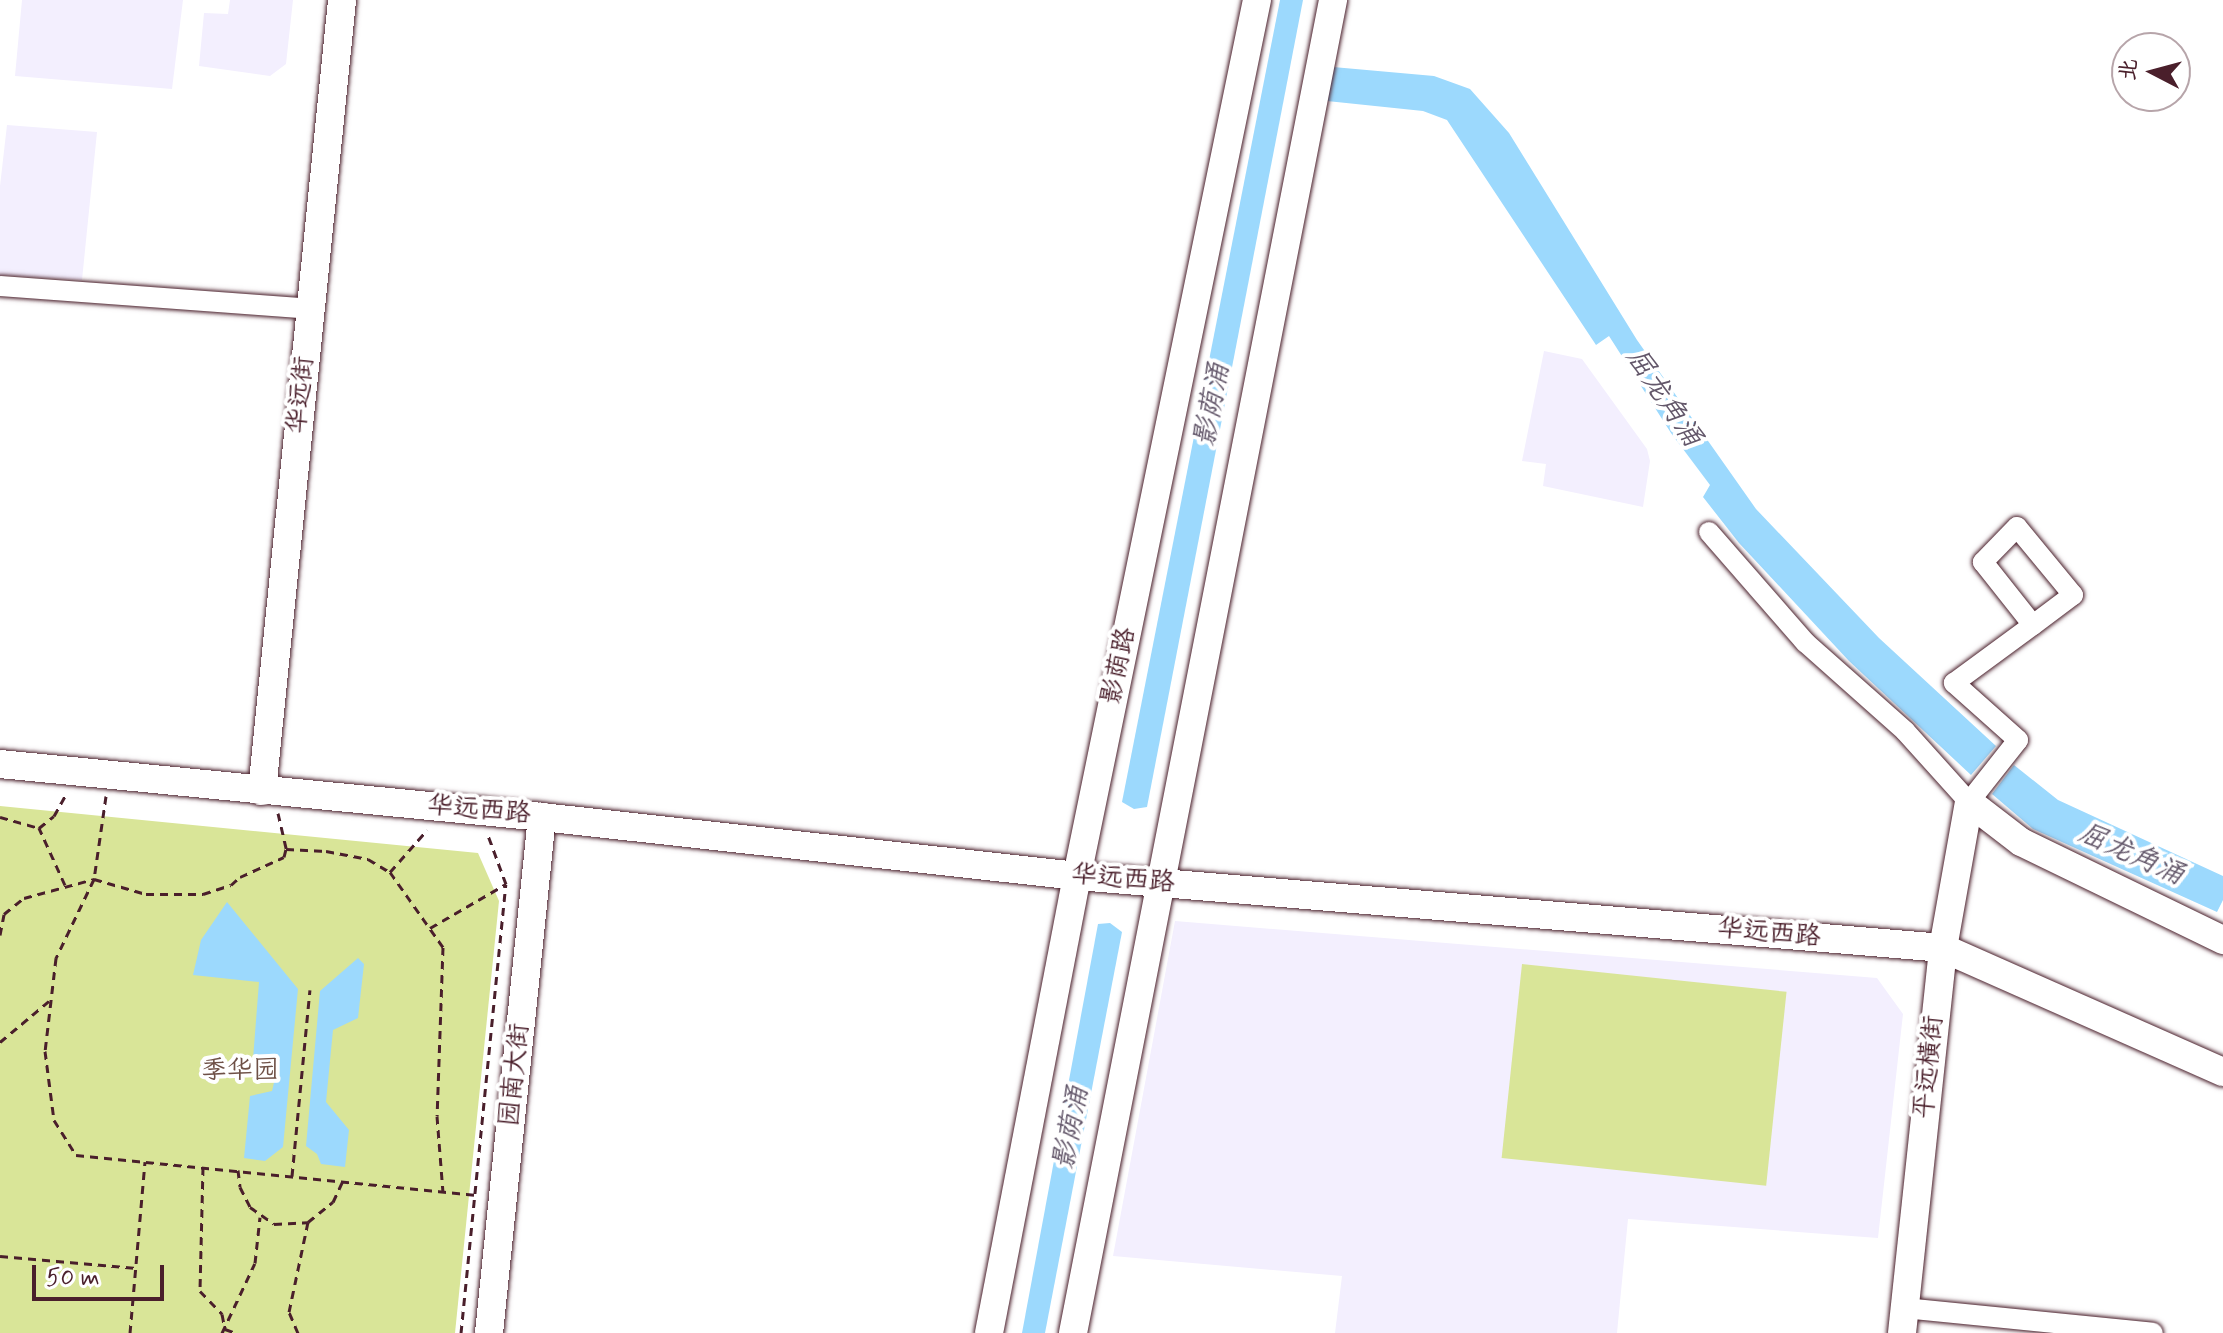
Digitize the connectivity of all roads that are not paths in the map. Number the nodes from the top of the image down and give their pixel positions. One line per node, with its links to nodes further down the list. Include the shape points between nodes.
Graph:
1 (342, 0): 5 (street, 华远街)
2 (1257, 0): 12 (street, 影荫路)
3 (1333, 0): 13 (street)
4 (0, 286): 5 (street)
5 (310, 309): 9 (street, 华远街)
6 (1709, 532): 10 (street, via 1806,643 1905,731)
7 (2033, 625): 7 (street, via 1983,562 2017,527 2073,595); 10 (street, via 1954,683 2018,740)
8 (0, 764): 9 (street, 华远西路)
9 (269, 797): 11 (street, 华远西路)
10 (1969, 802): 14 (street, via 2021,842); 15 (street, 平远横街)
11 (542, 817): 12 (street, 华远西路); 18 (street, 园南大街)
12 (1077, 876): 13 (street, 华远西路); 19 (street, 影荫路)
13 (1161, 883): 15 (street, 华远西路); 20 (street)
14 (2223, 940)
15 (1943, 948): 16 (street, 华远西路); 17 (street, 平远横街)
16 (2223, 1072)
17 (1903, 1321): 21 (street)
18 (489, 1333)
19 (989, 1333)
20 (1073, 1333)
21 (2153, 1333)

